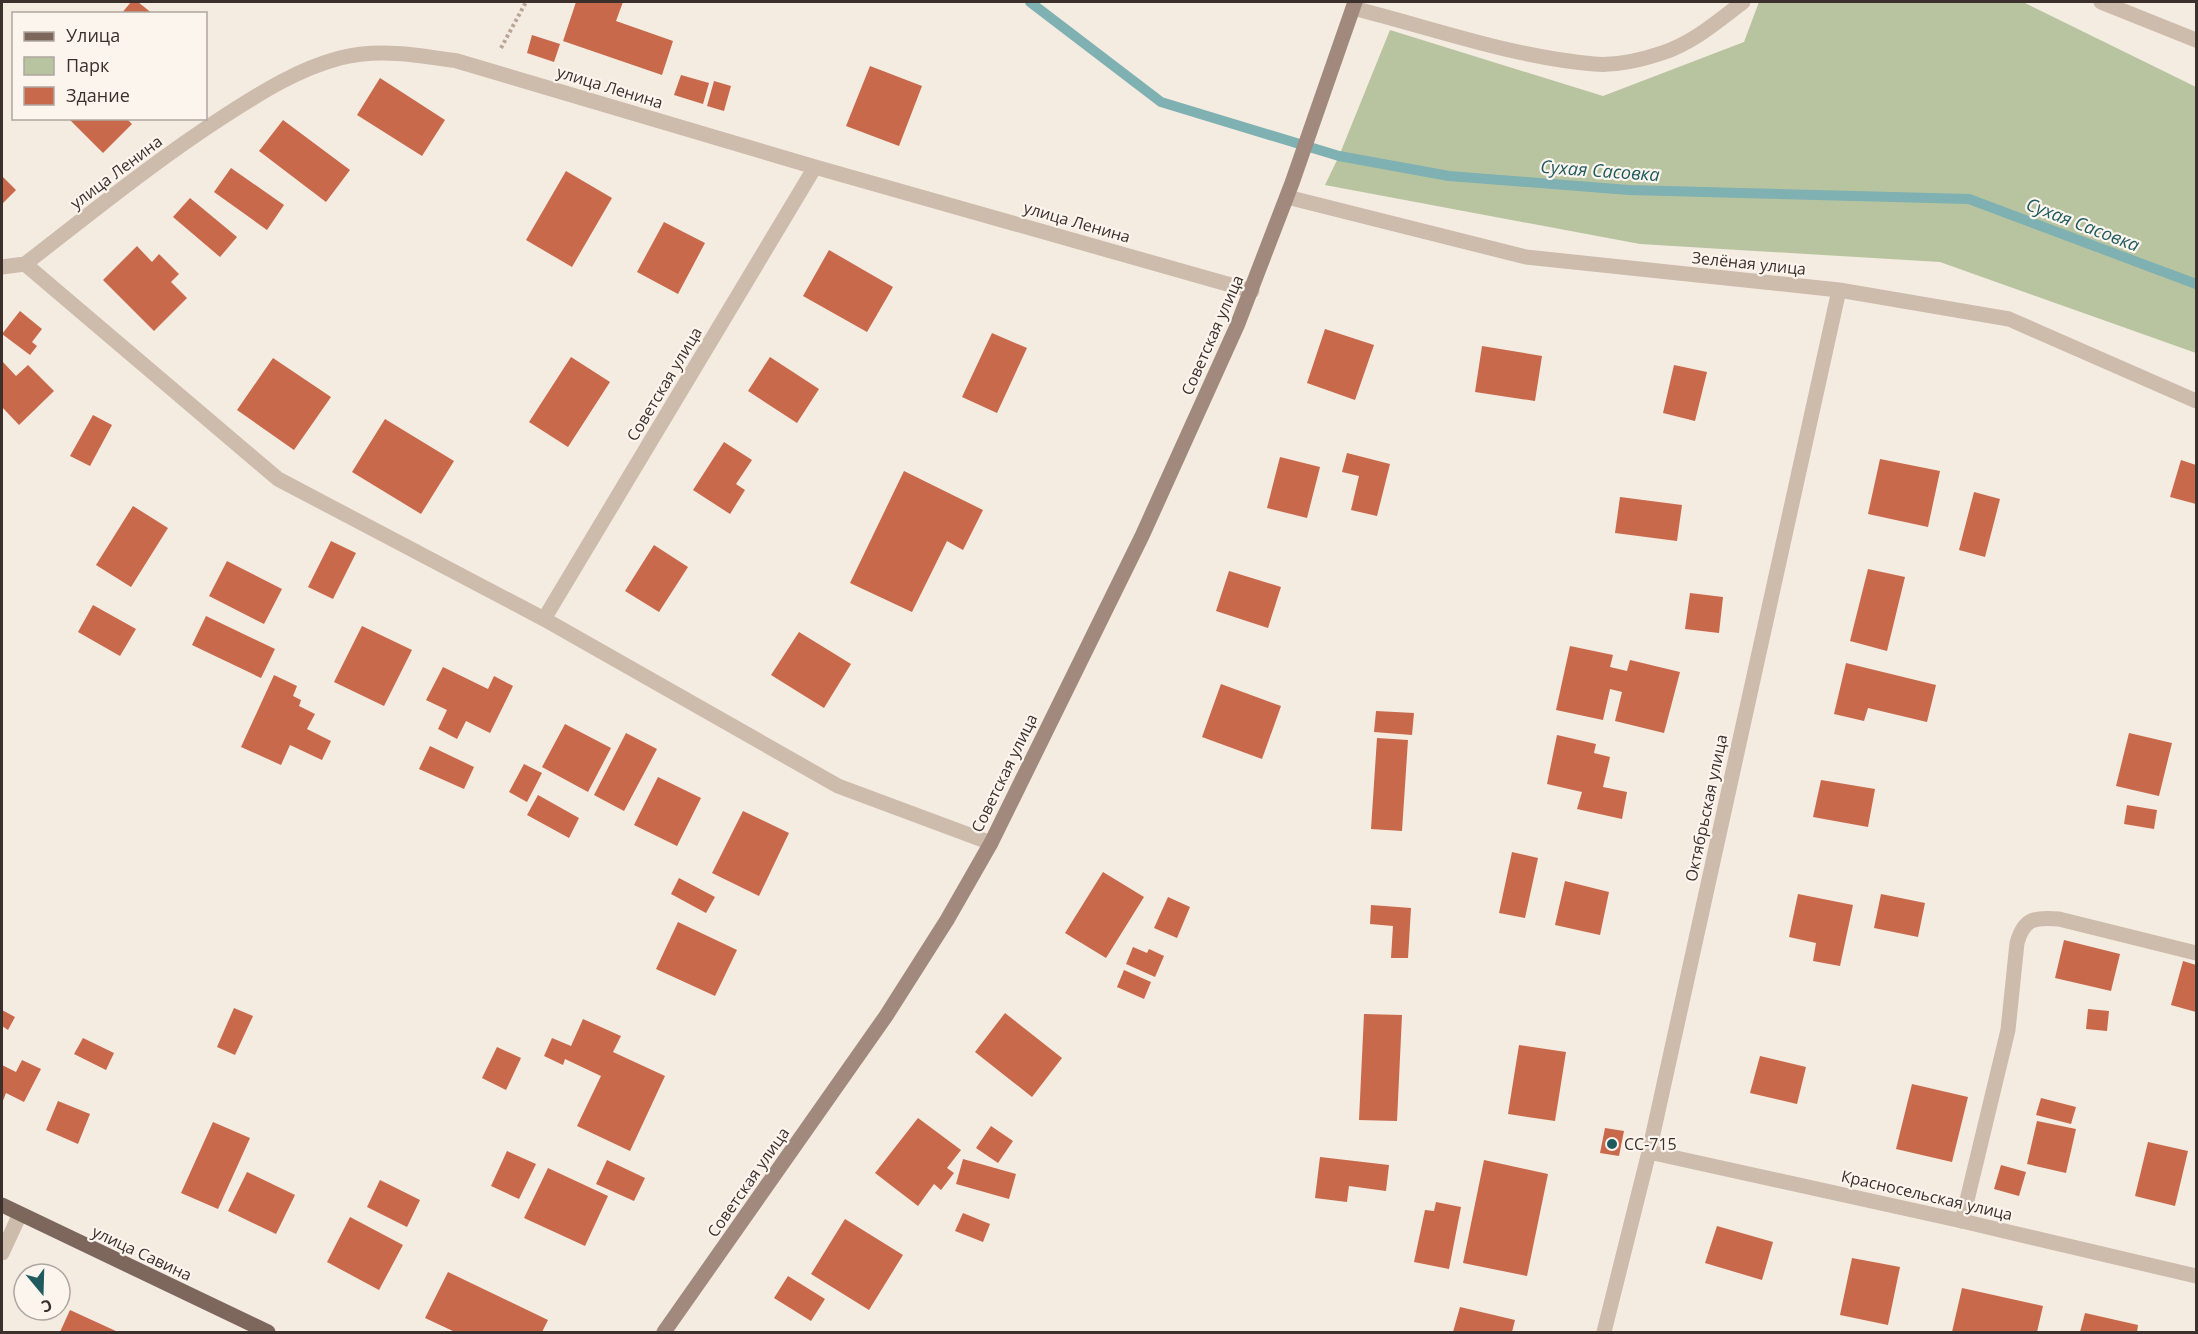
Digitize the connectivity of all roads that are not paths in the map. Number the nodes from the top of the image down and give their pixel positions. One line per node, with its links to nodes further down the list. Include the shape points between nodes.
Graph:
1 (1743, 2): 3 (street, via 1693,39 1663,53 1631,62 1596,64 1512,51)
2 (2101, 2): 4 (street)
3 (1354, 5): 6 (street, Советская улица)
4 (2196, 40)
5 (815, 167): 7 (street, улица Ленина, via 457,61 390,53 341,58 273,85 183,143); 10 (street, улица Ленина); 12 (street, Советская улица)
6 (1290, 190): 9 (street, Зелёная улица, via 1526,257); 10 (street, Советская улица)
7 (25, 264): 8 (street); 12 (street, via 278,479)
8 (2, 267)
9 (1839, 290): 11 (street, Зелёная улица, via 2009,319); 15 (street, Октябрьская улица)
10 (1252, 291): 13 (street, Советская улица, via 1142,536)
11 (2196, 401)
12 (544, 619): 13 (street, via 838,786)
13 (990, 843): 22 (street, Советская улица, via 886,1016)
14 (2196, 952): 18 (street, via 2059,919 2030,921 2021,930 2008,1030)
15 (1649, 1152): 18 (street, Красносельская улица); 23 (street, Октябрьская улица)
16 (2, 1205): 17 (main road, улица Савина)
17 (20, 1214): 19 (street); 21 (main road, улица Савина)
18 (1962, 1221): 20 (street, Красносельская улица)
19 (2, 1253)
20 (2196, 1276)
21 (268, 1332)
22 (664, 1332)
23 (1605, 1332)

